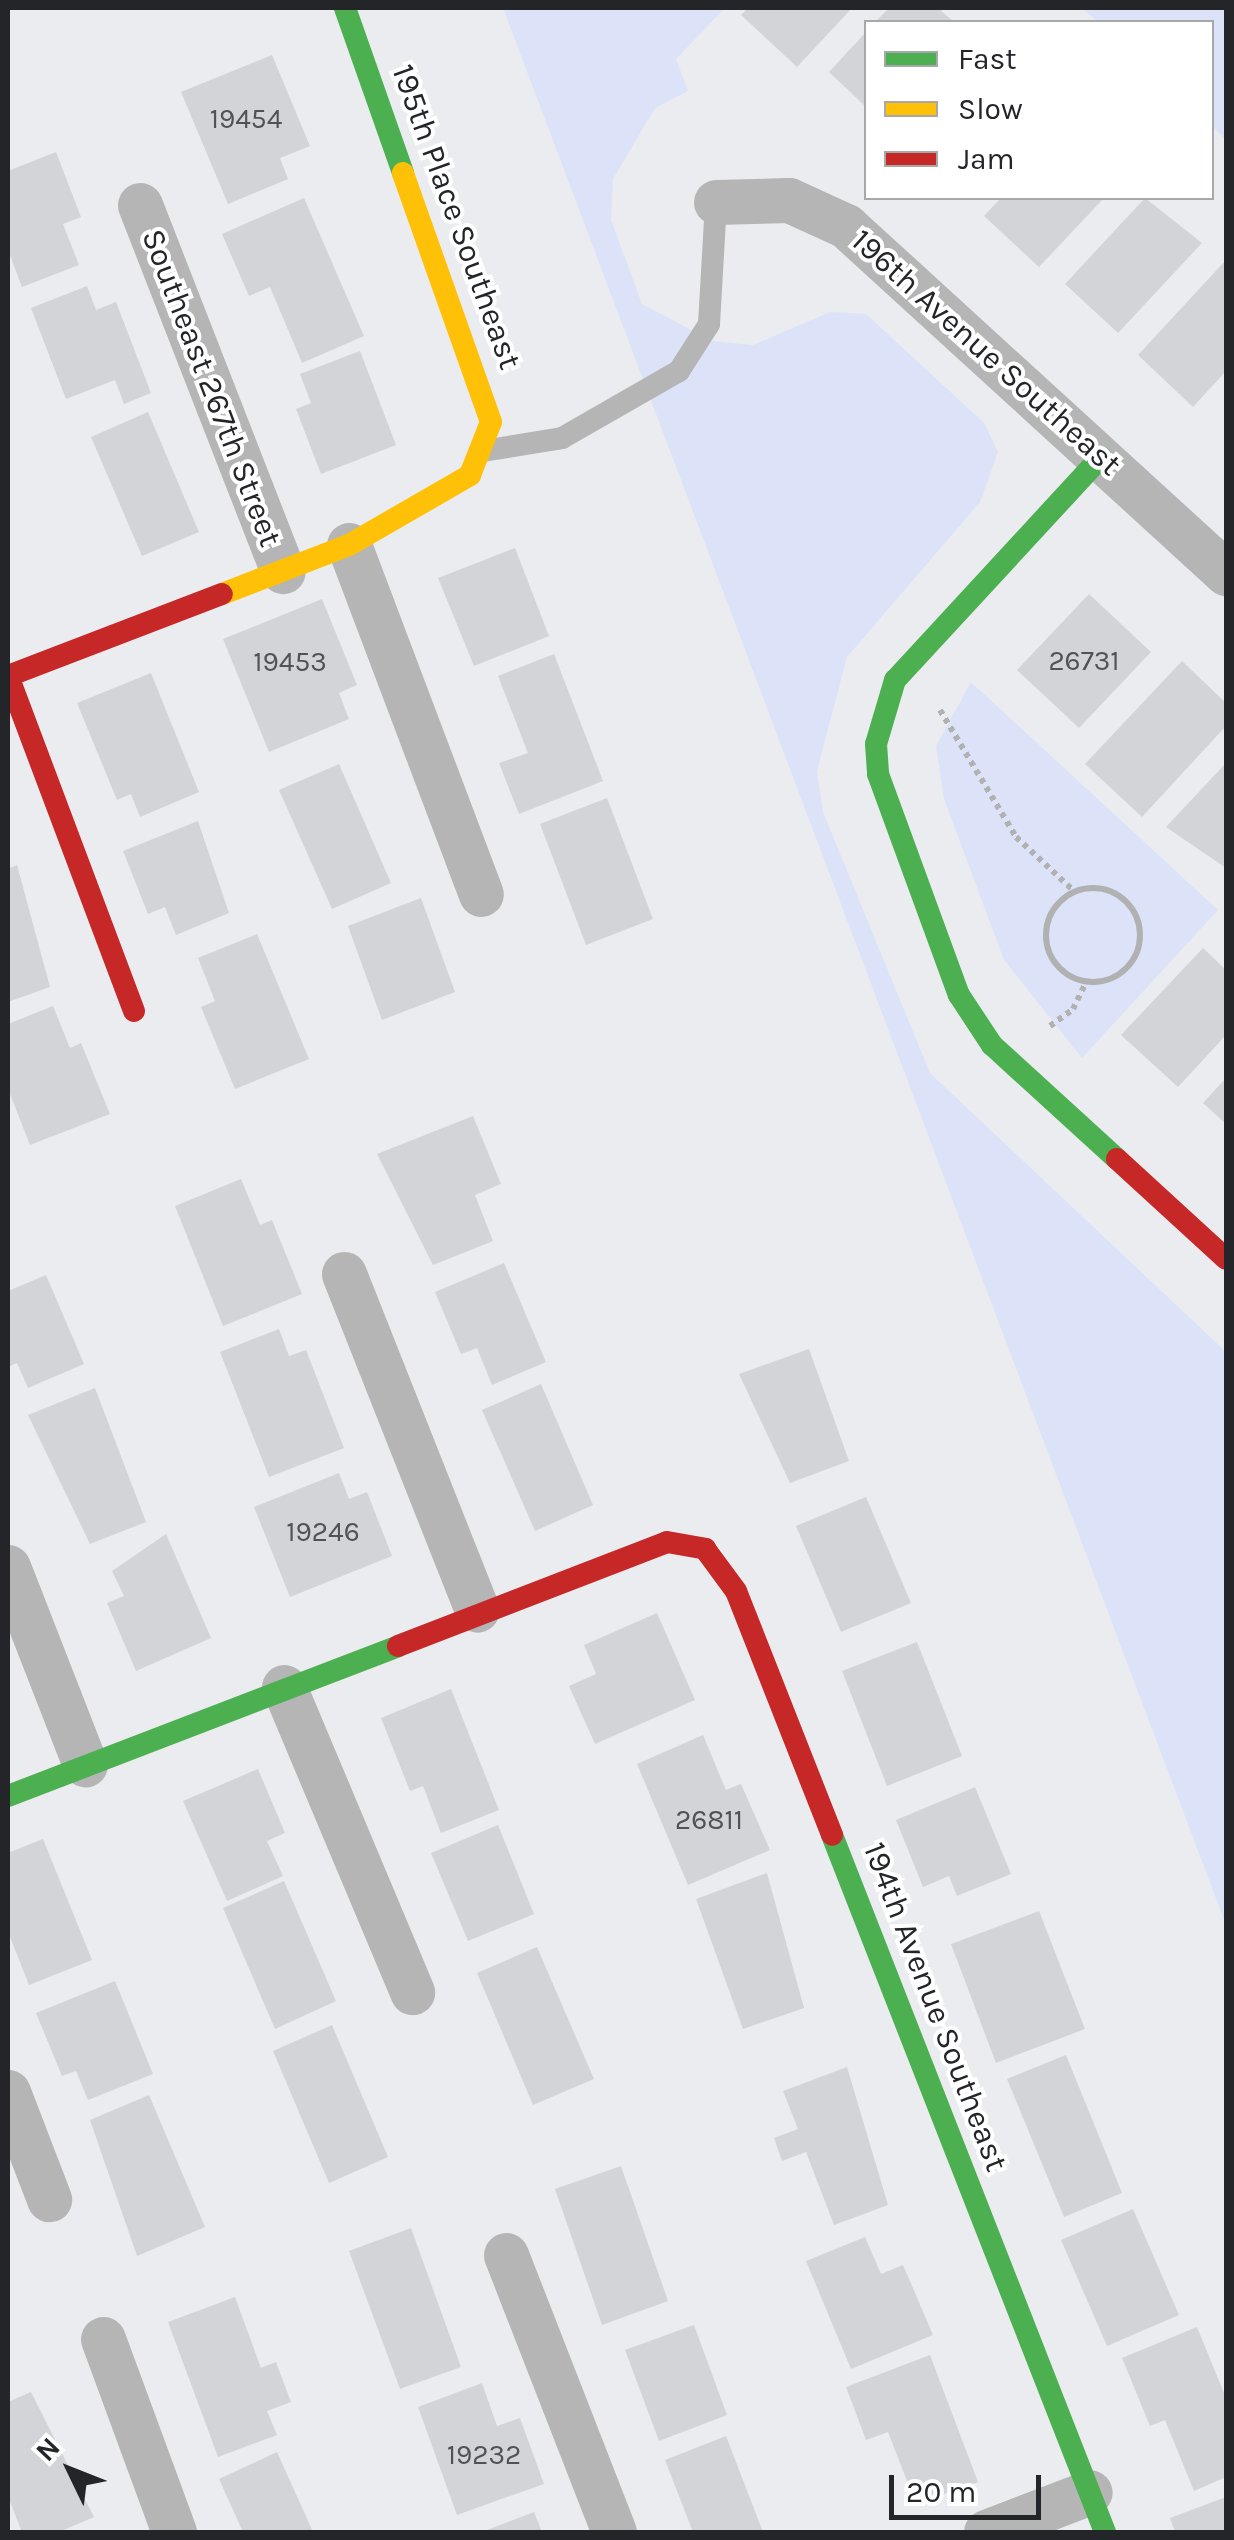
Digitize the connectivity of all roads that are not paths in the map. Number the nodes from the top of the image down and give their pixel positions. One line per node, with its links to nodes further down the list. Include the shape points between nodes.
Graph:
1 (345, 8): 4 (street, 195th Place Southeast, via 486,396)
2 (716, 202): 4 (lane, via 710,324 679,371 562,438); 5 (street, 196th Avenue Southeast, via 789,200 846,226)
3 (140, 205): 7 (street, Southeast 267th Street)
4 (482, 451): 6 (street, Southeast 267th Street, via 447,495)
5 (1101, 457): 8 (street, 196th Avenue Southeast); 11 (street, via 903,672 883,712 878,774 958,995 992,1045)
6 (349, 545): 7 (street, Southeast 267th Street); 9 (street)
7 (283, 571): 10 (street, Southeast 267th Street, via 8,676)
8 (1226, 573)
9 (481, 894)
10 (134, 1012)
11 (1226, 1259)
12 (344, 1274): 14 (street)
13 (8, 1567): 16 (street)
14 (477, 1610): 15 (street); 23 (street, 194th Avenue Southeast, via 667,1542 705,1550 736,1591)
15 (284, 1687): 16 (street); 18 (street)
16 (85, 1765): 17 (street)
17 (8, 1796)
18 (412, 1992)
19 (8, 2092): 20 (street)
20 (49, 2198)
21 (506, 2256): 25 (street)
22 (103, 2339): 24 (street)
23 (1098, 2512): 26 (street)
24 (174, 2532)
25 (614, 2532)
26 (986, 2532)

